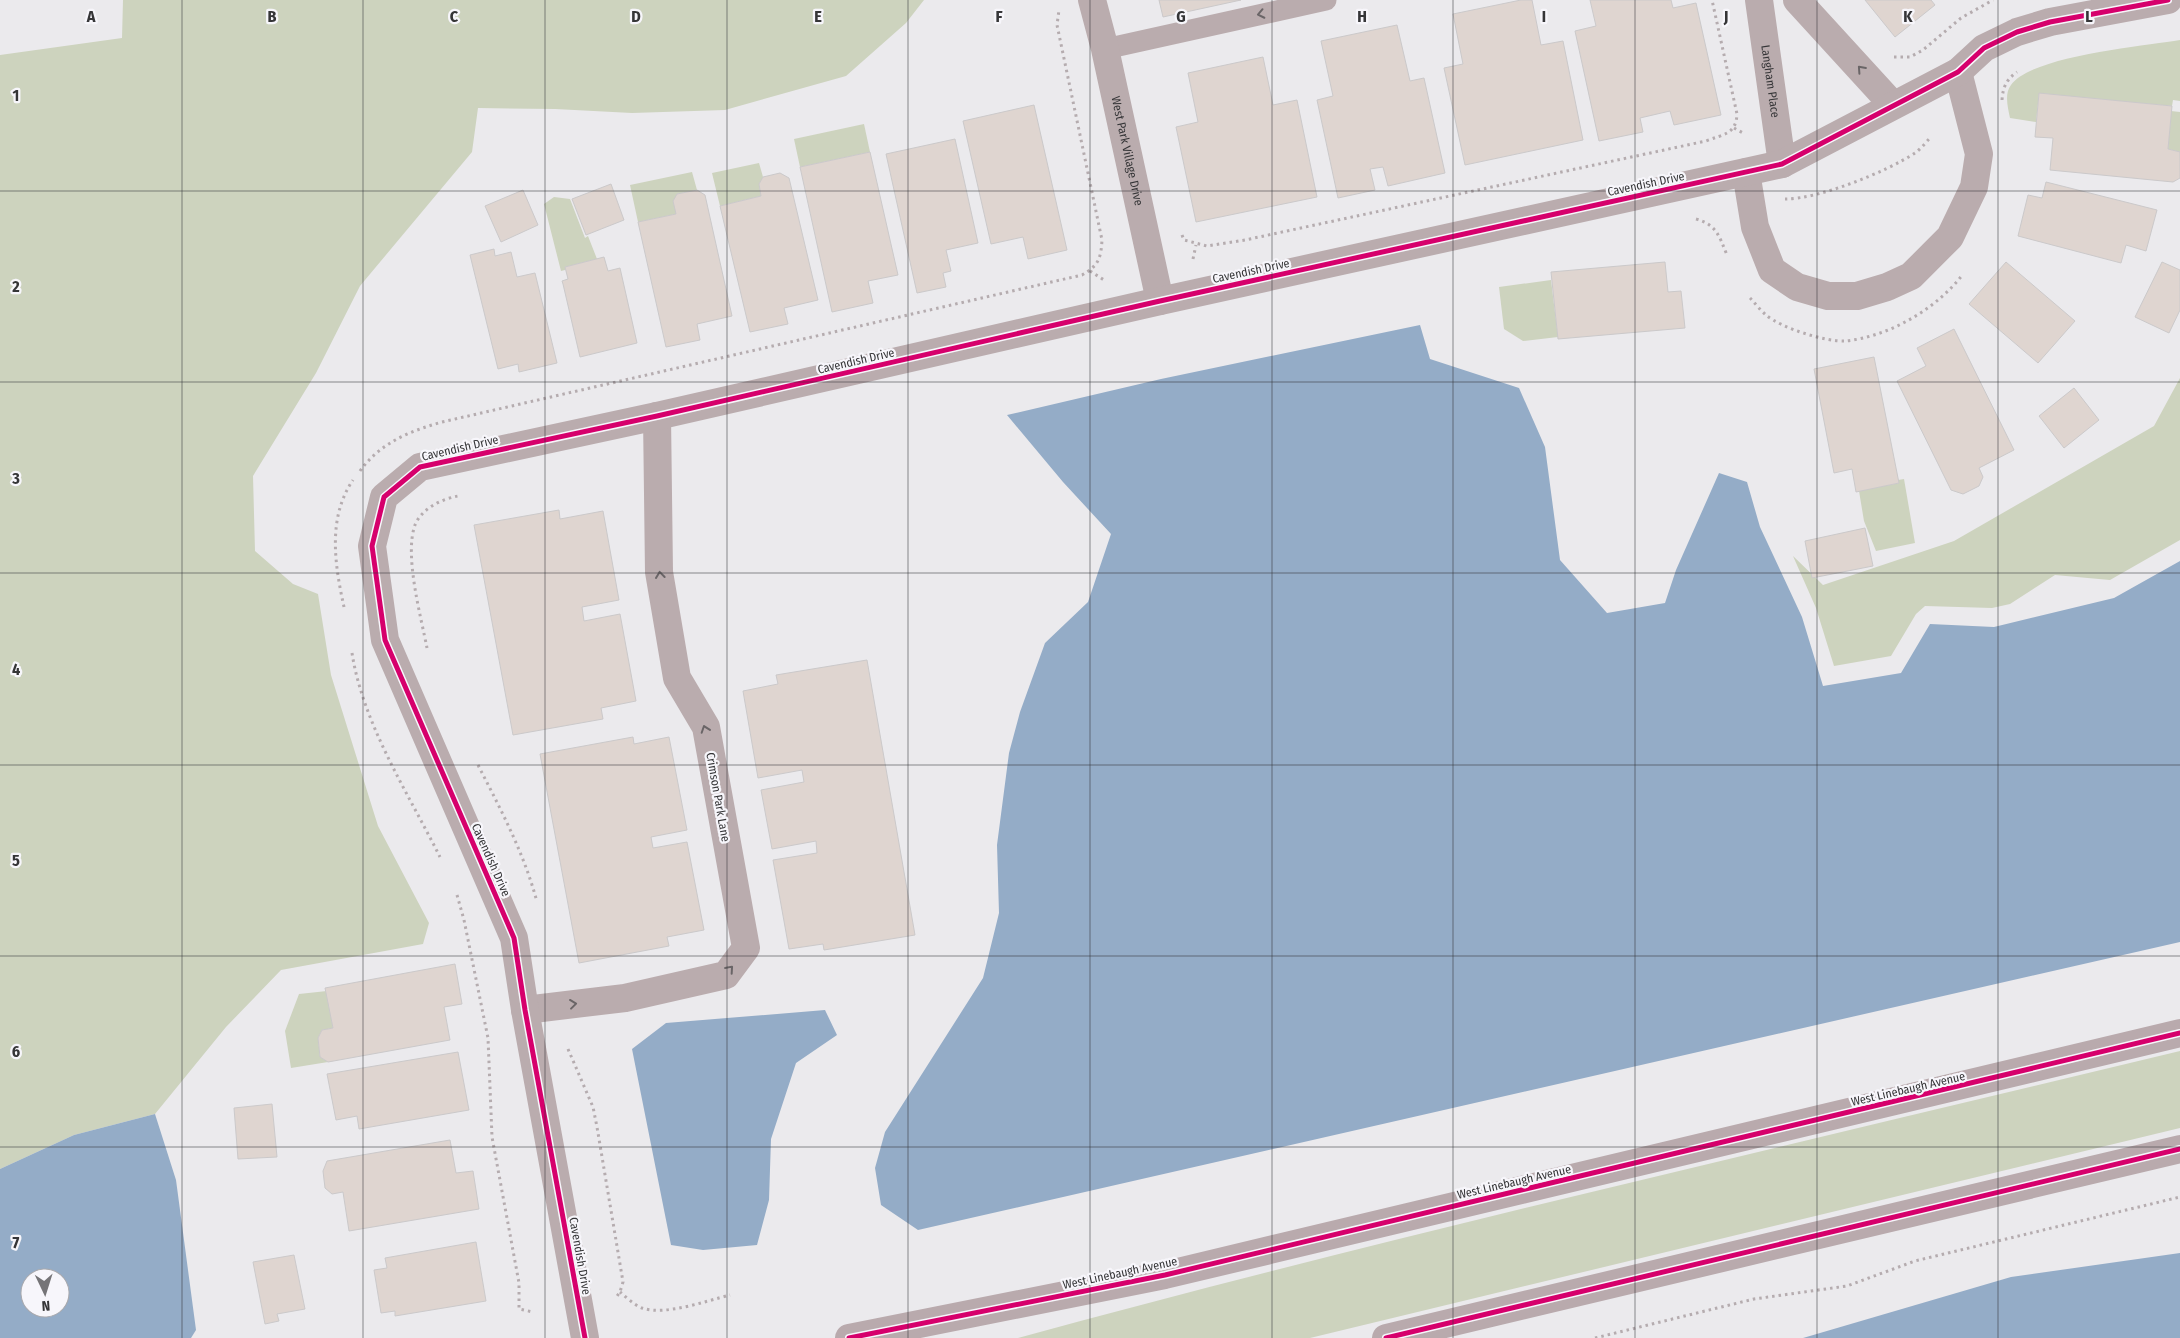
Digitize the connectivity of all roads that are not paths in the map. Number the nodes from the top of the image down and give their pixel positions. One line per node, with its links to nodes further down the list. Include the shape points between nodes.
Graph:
1 (1092, 0): 6 (street, West Park Village Drive)
2 (1326, 0): 6 (lane, one-way to 6)
3 (1759, 0): 9 (street, Langham Place)
4 (1797, 0): 8 (street, one-way to 4)
5 (2168, 0): 7 (street, Cavendish Drive, via 2050,22 2017,32 1984,48)
6 (1105, 49): 11 (street, West Park Village Drive)
7 (1958, 72): 8 (street, Cavendish Drive); 10 (street, via 1979,154 1974,187 1950,237 1911,276 1857,296 1828,296 1797,287 1772,270 1754,227)
8 (1894, 106): 9 (street, Cavendish Drive)
9 (1782, 164): 10 (street, Cavendish Drive)
10 (1746, 172): 11 (street, Cavendish Drive)
11 (1160, 301): 12 (street, Cavendish Drive)
12 (657, 416): 13 (street, Crimson Park Lane, one-way to 12, via 625,998 726,975 746,948 706,727 677,678 659,572); 13 (street, Cavendish Drive, via 420,467 384,498 372,546 384,640 514,938)
13 (525, 1010): 16 (street, Cavendish Drive)
14 (2180, 1033): 17 (main road, West Linebaugh Avenue, via 1165,1275)
15 (2180, 1149): 18 (main road)
16 (585, 1338)
17 (849, 1338)
18 (1386, 1338)

